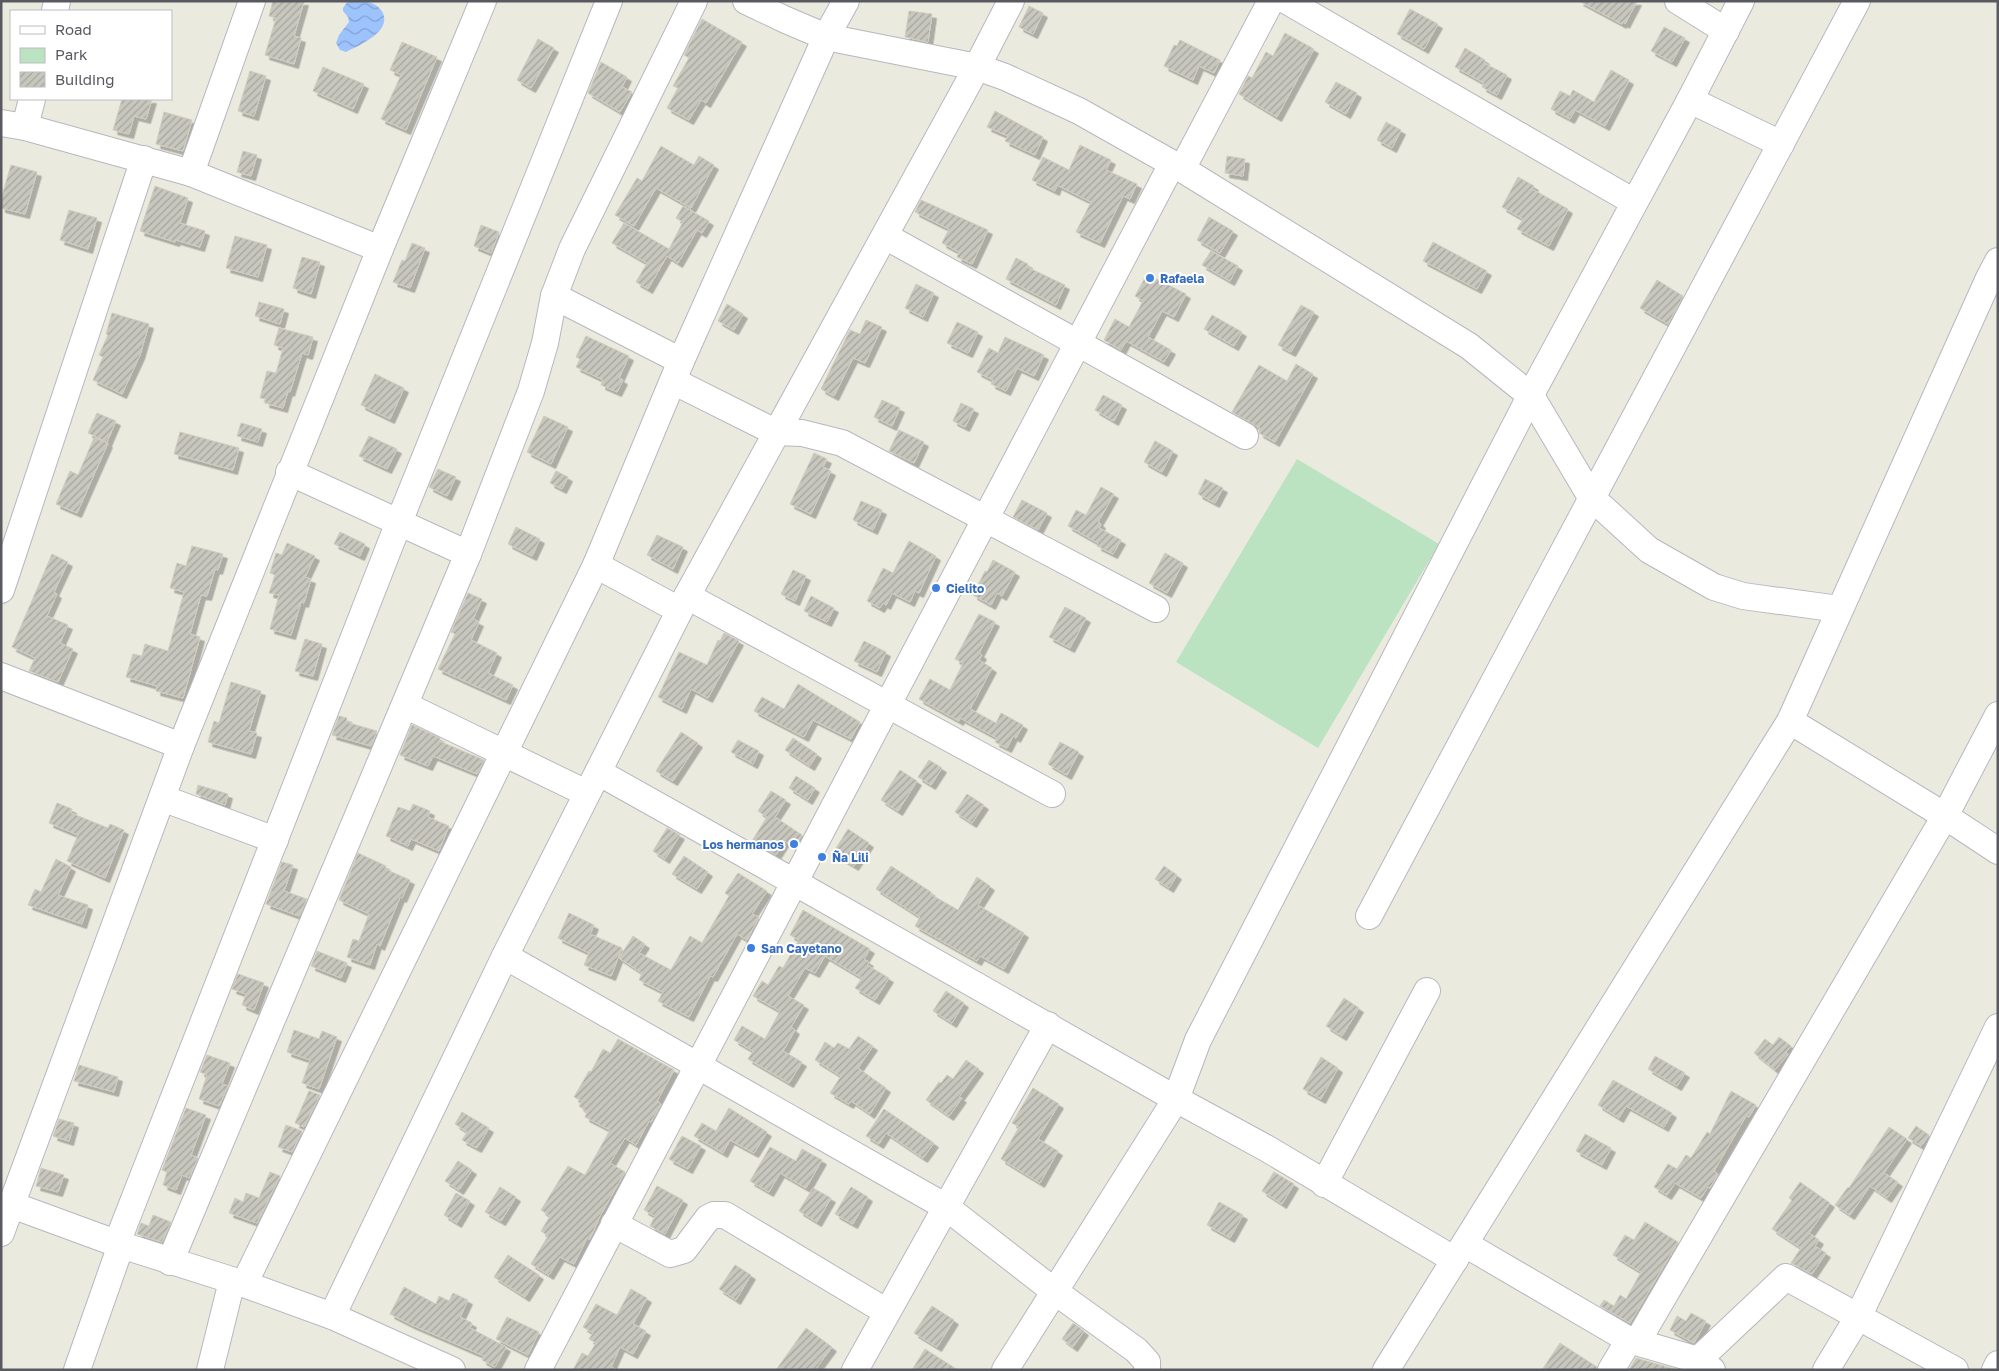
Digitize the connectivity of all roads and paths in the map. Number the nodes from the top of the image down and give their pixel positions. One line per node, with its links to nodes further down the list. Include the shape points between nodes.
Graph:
1 (252, 1): 22 (street)
2 (483, 1): 25 (street)
3 (609, 1): 36 (street)
4 (694, 1): 27 (street, via 572,250)
5 (746, 1): 14 (street)
6 (846, 1): 14 (street)
7 (1011, 1): 15 (street)
8 (1271, 1): 21 (street)
9 (1287, 1): 23 (street)
10 (1678, 1): 13 (street)
11 (1741, 1): 13 (street)
12 (1857, 1): 19 (street)
13 (1726, 31): 17 (street)
14 (826, 37): 15 (street); 29 (street)
15 (977, 68): 21 (street, via 1054,98); 24 (street)
16 (31, 100): 18 (street)
17 (1690, 100): 19 (street); 23 (street)
18 (13, 125): 20 (street)
19 (1781, 144): 34 (street)
20 (144, 159): 22 (street); 39 (street)
21 (1177, 166): 28 (street); 30 (street, via 1469,346)
22 (191, 173): 25 (street)
23 (1634, 202): 30 (street)
24 (885, 236): 28 (street); 31 (street)
25 (380, 249): 33 (street)
26 (1995, 274): 41 (street)
27 (554, 296): 29 (street); 37 (street, via 531,391)
28 (1078, 343): 32 (street); 35 (street)
29 (677, 371): 31 (street); 38 (street)
30 (1531, 396): 34 (street); 63 (street, via 1198,1040)
31 (775, 432): 35 (street, via 802,433 842,443); 40 (street)
32 (1246, 436)
33 (289, 472): 36 (street); 48 (street)
34 (1591, 497): 41 (street, via 1649,550 1714,587 1743,596); 57 (street)
35 (984, 520): 42 (street); 44 (street)
36 (398, 522): 37 (street); 54 (street)
37 (468, 554): 45 (street)
38 (596, 565): 40 (street); 49 (street)
39 (1, 590)
40 (683, 603): 44 (street); 50 (street)
41 (1839, 608): 47 (street)
42 (1156, 609)
43 (1, 676): 48 (street)
44 (888, 704): 51 (street); 56 (street)
45 (404, 705): 49 (street); 71 (street)
46 (1998, 715): 53 (street)
47 (1790, 720): 53 (street); 70 (street)
48 (181, 746): 52 (street)
49 (504, 754): 50 (street); 72 (street)
50 (592, 783): 56 (street); 58 (street)
51 (1052, 794)
52 (162, 798): 54 (street); 65 (street)
53 (1945, 816): 55 (street); 77 (street)
54 (275, 840): 69 (street)
55 (1998, 851)
56 (794, 882): 60 (street); 62 (street)
57 (1369, 916)
58 (505, 956): 62 (street); 75 (street)
59 (1427, 991): 64 (street)
60 (1048, 1026): 63 (street); 66 (street)
61 (1998, 1027): 76 (street)
62 (697, 1066): 66 (street); 67 (street)
63 (1176, 1100): 64 (street, via 1266,1148); 73 (street)
64 (1324, 1184): 70 (street)
65 (12, 1205): 68 (street); 69 (street)
66 (946, 1207): 73 (street); 74 (street)
67 (614, 1224): 74 (street, via 670,1254 684,1250 708,1218 725,1215); 83 (street)
68 (1, 1233)
69 (119, 1244): 71 (street); 80 (street)
70 (1460, 1252): 77 (street); 87 (street)
71 (170, 1262): 72 (street)
72 (238, 1282): 75 (street); 81 (street)
73 (1054, 1291): 85 (street); 86 (street, via 1136,1350 1146,1362)
74 (887, 1312): 84 (street)
75 (332, 1316): 82 (street)
76 (1858, 1317): 79 (street, via 1786,1277); 89 (street); 90 (street)
77 (1633, 1341): 79 (street); 88 (street)
78 (1998, 1364): 91 (street)
79 (1705, 1365)
80 (77, 1370)
81 (210, 1370)
82 (452, 1370)
83 (538, 1370)
84 (855, 1370)
85 (1005, 1370)
86 (1147, 1370)
87 (1386, 1370)
88 (1611, 1370)
89 (1826, 1370)
90 (1955, 1370)
91 (1995, 1370)

